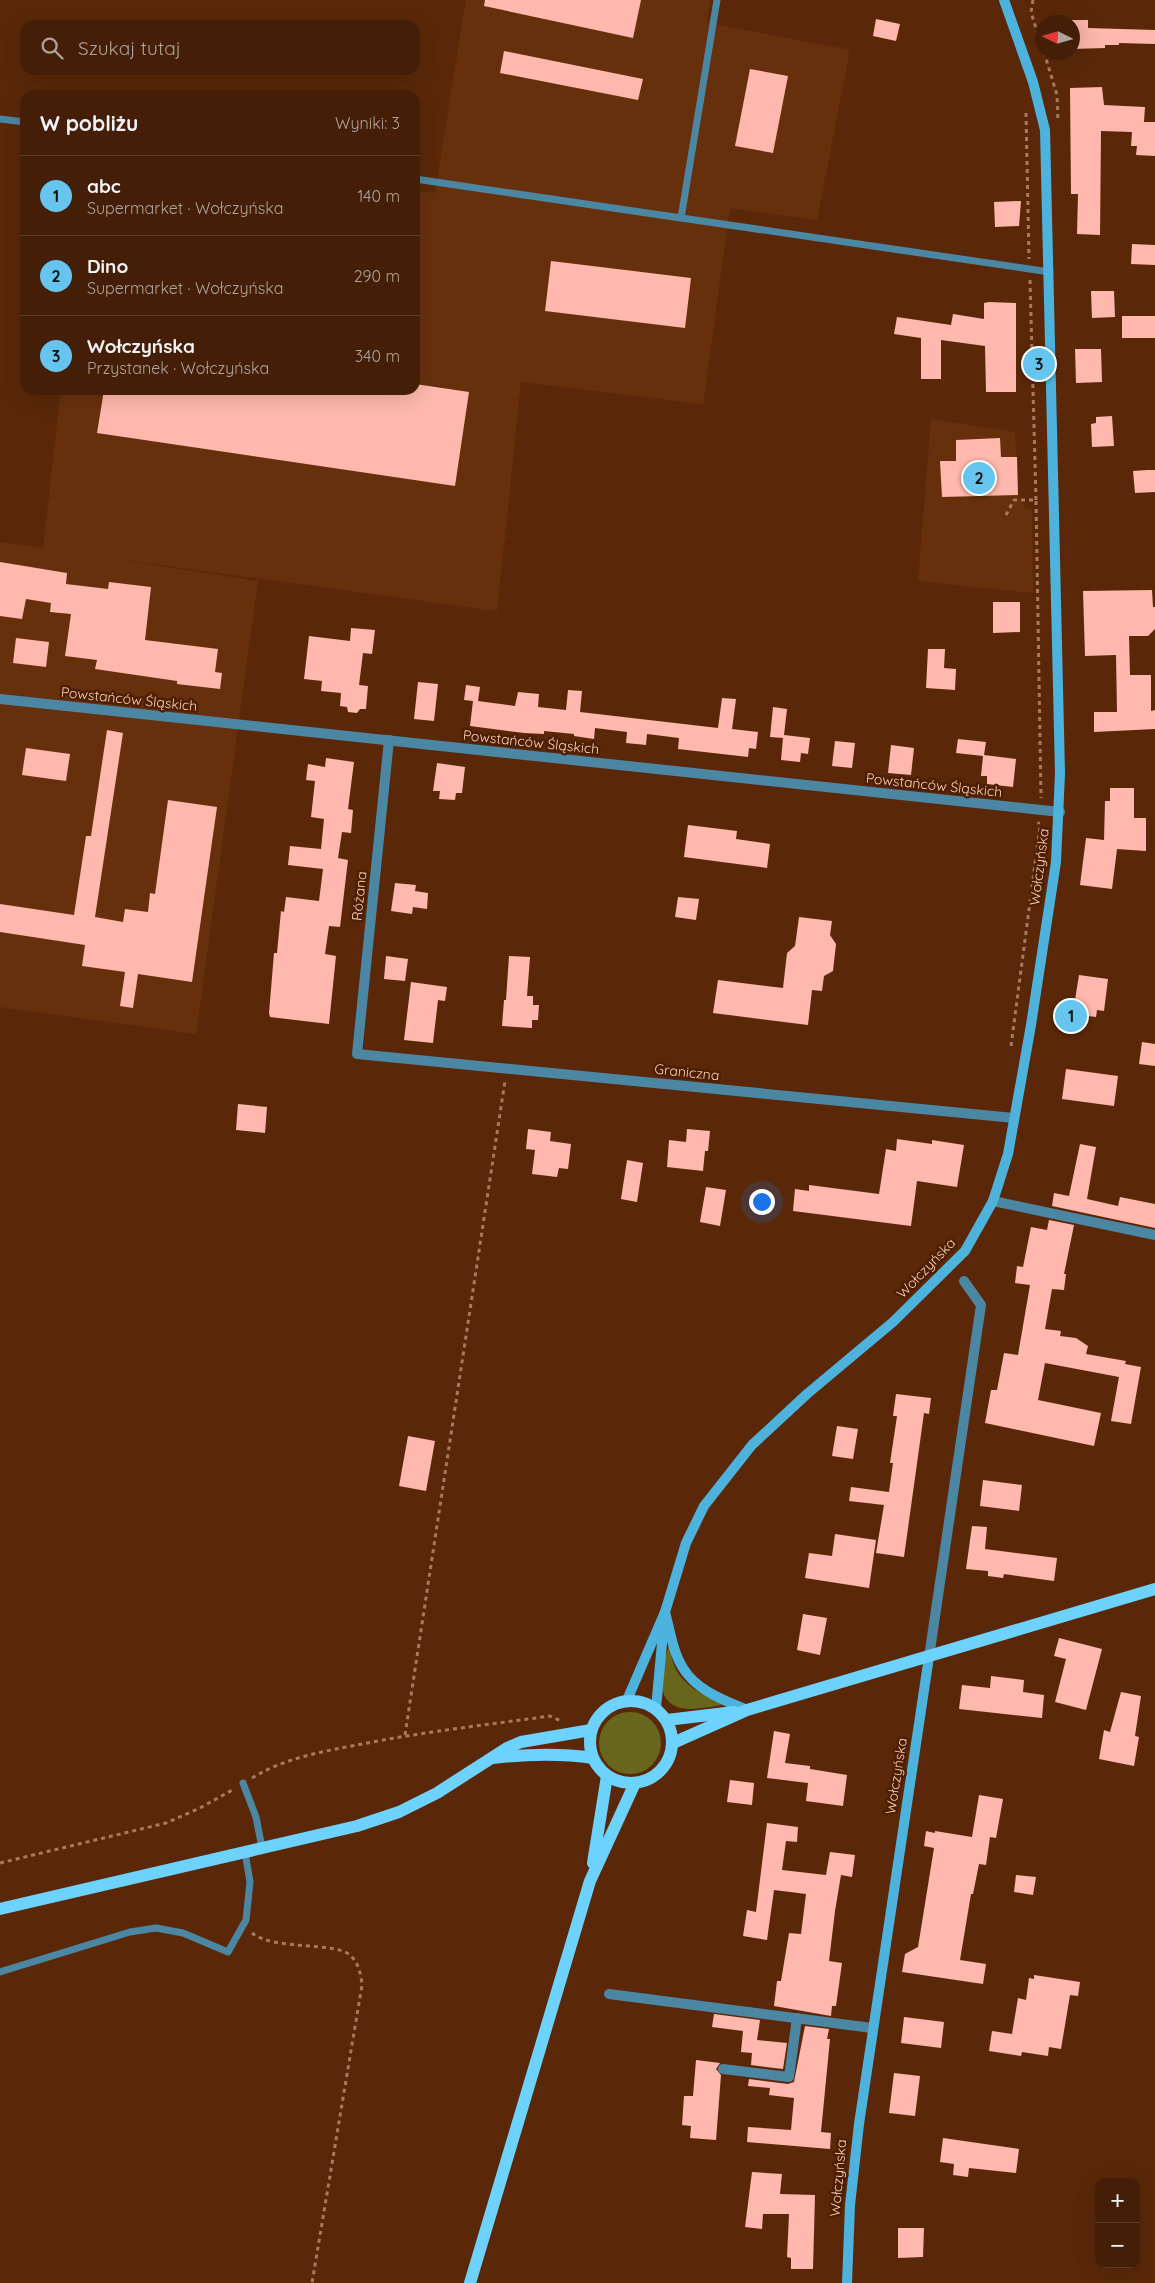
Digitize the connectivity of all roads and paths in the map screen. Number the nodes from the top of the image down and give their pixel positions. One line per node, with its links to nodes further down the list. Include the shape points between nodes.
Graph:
1 (717, 0): 9 (lane)
2 (1004, 0): 11 (street, Wołczyńska, via 1033,82 1045,130)
3 (1033, 0): 4 (path, via 1031,12)
4 (1035, 25)
5 (1025, 105): 10 (path)
6 (0, 119): 7 (lane)
7 (20, 121)
8 (420, 180): 9 (lane)
9 (682, 218): 10 (lane)
10 (1030, 268): 11 (lane); 12 (path)
11 (1050, 272): 17 (street, Wołczyńska)
12 (1036, 500): 13 (path, via 1014,500); 16 (path, via 1042,797)
13 (1006, 515)
14 (0, 699): 15 (street, Powstańców Śląskich)
15 (389, 740): 17 (street, Powstańców Śląskich); 20 (street, Różana)
16 (1034, 799)
17 (1060, 812): 22 (street, Wołczyńska, via 1056,862)
18 (1035, 821): 19 (path, via 1040,826)
19 (1010, 1046)
20 (357, 1054): 21 (street, Graniczna)
21 (506, 1068): 22 (street, Graniczna); 35 (path)
22 (1014, 1118): 23 (street, Wołczyńska, via 1008,1154)
23 (993, 1202): 24 (street); 27 (street, Wołczyńska, via 965,1251 942,1276 778,1420 728,1474 704,1506 686,1543)
24 (1155, 1235)
25 (964, 1281): 28 (street, Wołczyńska, via 981,1304)
26 (1155, 1589): 28 (main road)
27 (665, 1612): 29 (street, Wołczyńska); 30 (street, Wołczyńska); 31 (street, via 682,1667 713,1695)
28 (929, 1657): 31 (main road); 51 (street, Wołczyńska)
29 (627, 1700): 30 (main road, via 642,1701); 34 (main road, via 605,1710)
30 (656, 1708): 32 (main road)
31 (747, 1710): 32 (main road); 36 (main road)
32 (667, 1720): 36 (main road)
33 (564, 1722): 35 (path, via 550,1716)
34 (591, 1730): 37 (main road, via 520,1742); 38 (main road)
35 (405, 1736): 40 (path, via 299,1757 270,1767)
36 (673, 1744): 41 (main road, via 671,1755 661,1770)
37 (491, 1758): 38 (main road, via 538,1754); 42 (main road, via 437,1793 399,1812 357,1826)
38 (593, 1758): 39 (main road)
39 (607, 1776): 41 (main road, via 620,1782); 45 (main road)
40 (243, 1783): 42 (lane, via 256,1817); 44 (path, via 166,1823)
41 (635, 1783): 45 (main road)
42 (262, 1848): 43 (main road)
43 (245, 1852): 46 (main road); 47 (lane, via 250,1882)
44 (0, 1863)
45 (590, 1881): 54 (main road)
46 (0, 1909)
47 (246, 1920): 48 (lane, via 228,1952 183,1933 156,1928 130,1932); 53 (path, via 253,1934 271,1942 337,1950 350,1955 360,1971 362,1985)
48 (0, 1972)
49 (609, 1994): 50 (street)
50 (797, 2018): 51 (street); 52 (street, via 789,2077)
51 (872, 2028): 55 (street, Wołczyńska, via 850,2205)
52 (722, 2069)
53 (312, 2283)
54 (470, 2283)
55 (847, 2283)

